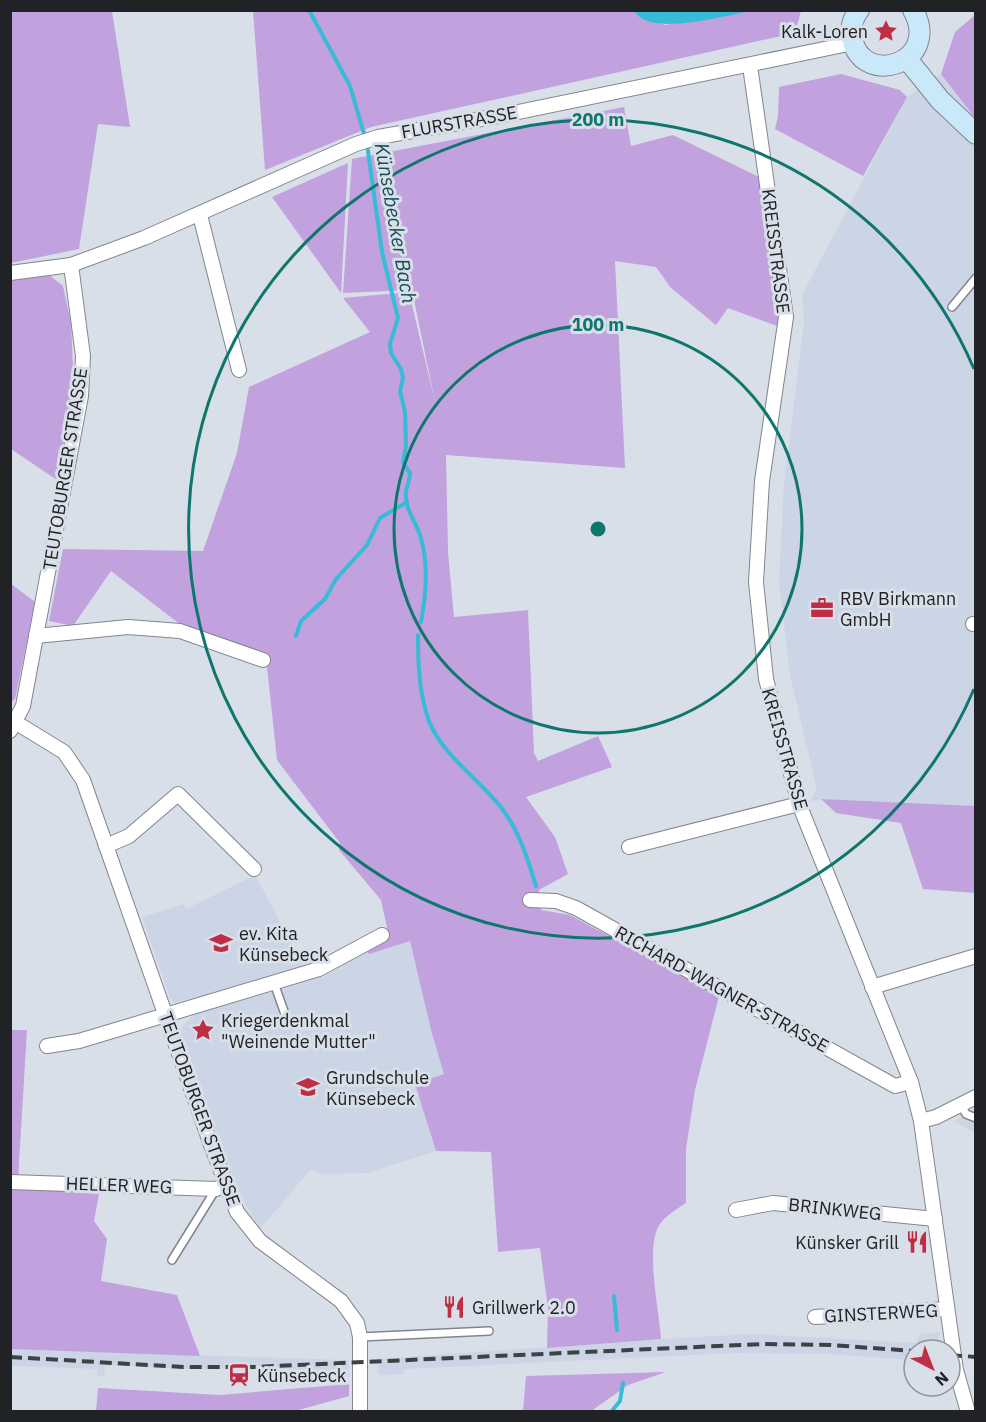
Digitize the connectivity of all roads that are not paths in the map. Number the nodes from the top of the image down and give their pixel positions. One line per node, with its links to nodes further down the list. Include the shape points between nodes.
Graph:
1 (859, 10): 3 (street, via 852,22)
2 (920, 13): 4 (street, via 919,40)
3 (853, 43): 4 (street, via 867,60 877,65 888,66); 5 (street, FLURSTRASSE)
4 (907, 59): 6 (street, via 940,100)
5 (750, 66): 7 (street, FLURSTRASSE, via 378,137); 16 (street, KREISSTRASSE, via 786,317 762,481 756,582 766,679)
6 (975, 134)
7 (200, 215): 8 (street, FLURSTRASSE); 12 (street)
8 (71, 265): 9 (street, FLURSTRASSE); 13 (street, TEUTOBURGER STRASSE, via 84,372)
9 (10, 273)
10 (975, 278): 11 (lane)
11 (952, 307)
12 (239, 370)
13 (36, 636): 14 (street, via 128,627 180,631); 15 (street, TEUTOBURGER STRASSE, via 23,706)
14 (263, 660)
15 (12, 724): 17 (street, TEUTOBURGER STRASSE, via 64,752 75,765)
16 (799, 804): 18 (street); 24 (street, KREISSTRASSE)
17 (106, 846): 19 (street, via 129,836 178,794); 25 (street, TEUTOBURGER STRASSE)
18 (629, 848)
19 (254, 869)
20 (530, 900): 28 (street, RICHARD-WAGNER-STRASSE, via 556,901 576,908 896,1086)
21 (382, 935): 23 (street, via 319,969)
22 (975, 956): 24 (street)
23 (274, 982): 25 (street); 26 (lane)
24 (873, 987): 28 (street, KREISSTRASSE)
25 (166, 1014): 27 (street, via 79,1041); 34 (street, TEUTOBURGER STRASSE)
26 (286, 1017)
27 (47, 1046)
28 (911, 1082): 32 (street, KREISSTRASSE)
29 (975, 1096): 30 (street)
30 (961, 1105): 31 (lane, via 966,1114); 32 (street)
31 (975, 1118)
32 (921, 1121): 36 (street, KREISSTRASSE)
33 (10, 1182): 34 (street, HELLER WEG)
34 (221, 1187): 37 (lane); 41 (street, TEUTOBURGER STRASSE, via 260,1241 340,1301 357,1323)
35 (736, 1210): 36 (street, BRINKWEG, via 773,1203)
36 (935, 1220): 38 (street, KREISSTRASSE)
37 (172, 1260)
38 (947, 1309): 39 (street, GINSTERWEG); 43 (street, KREISSTRASSE, via 956,1370)
39 (815, 1317)
40 (489, 1331): 41 (lane)
41 (360, 1337): 42 (street, TEUTOBURGER STRASSE)
42 (360, 1412)
43 (968, 1412)

